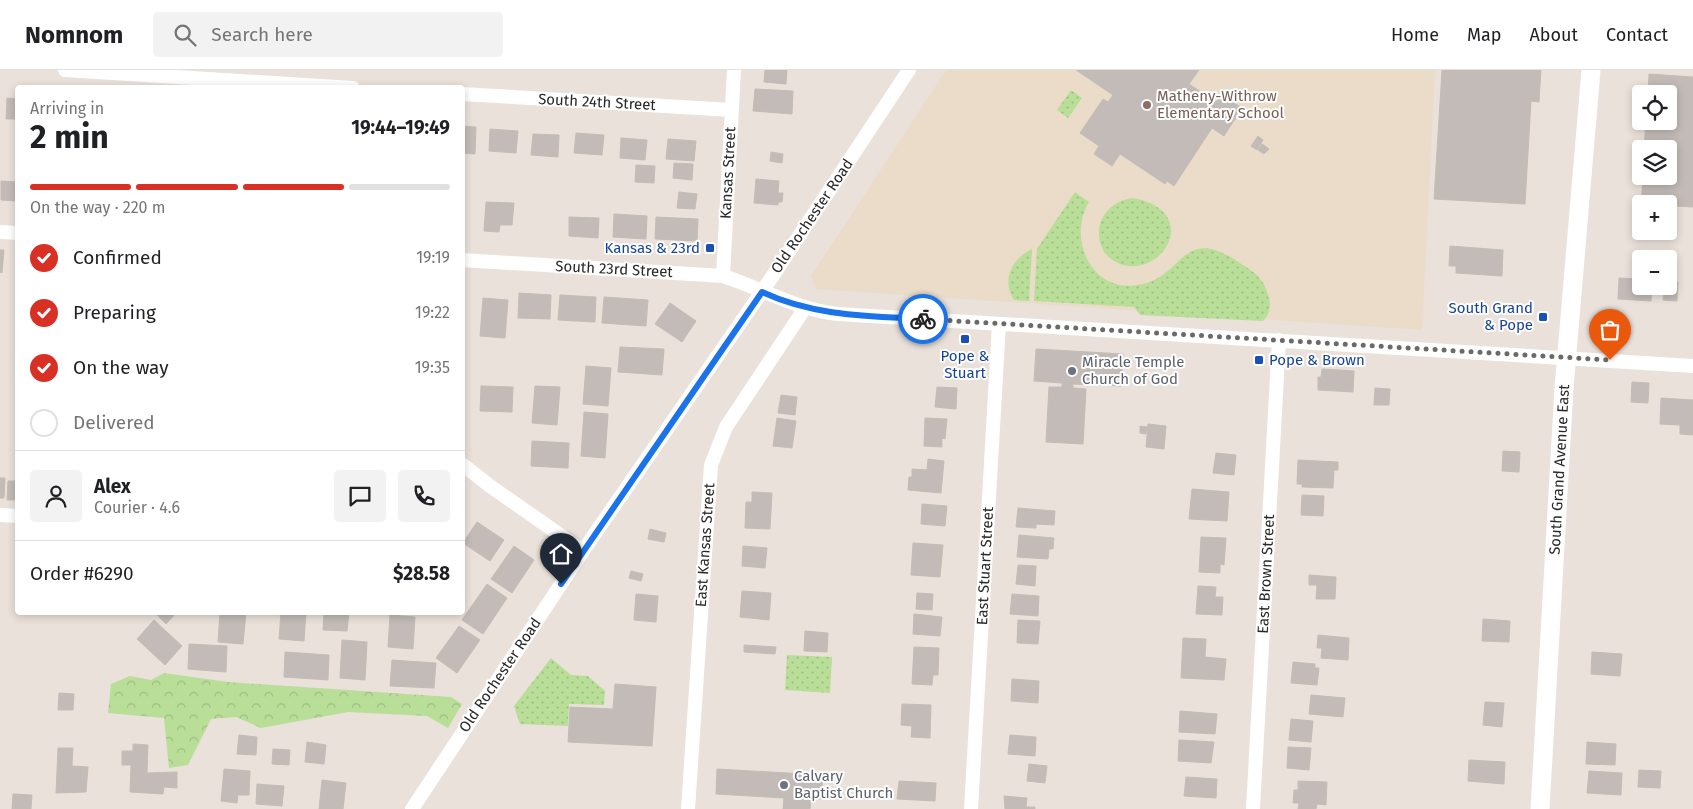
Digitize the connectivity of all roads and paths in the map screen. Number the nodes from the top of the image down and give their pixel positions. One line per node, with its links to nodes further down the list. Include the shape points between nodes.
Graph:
1 (65, 70): 5 (street)
2 (734, 70): 8 (street, Kansas Street)
3 (909, 70): 13 (street, Old Rochester Road)
4 (1591, 70): 17 (main road, South Grand Avenue East)
5 (244, 79): 6 (street)
6 (317, 85)
7 (465, 94): 8 (street, South 24th Street)
8 (732, 110): 12 (street, Kansas Street)
9 (0, 232): 10 (street)
10 (15, 233)
11 (465, 260): 12 (street, South 23rd Street)
12 (723, 276): 13 (street, South 23rd Street)
13 (762, 292): 14 (street, South 23rd Street); 22 (street, Old Rochester Road)
14 (805, 308): 15 (street, South 23rd Street, via 858,316); 24 (street, East Kansas Street, via 726,427 711,464)
15 (999, 324): 16 (street, South 23rd Street); 25 (street, East Stuart Street)
16 (1280, 340): 17 (street, South 23rd Street); 26 (street, East Brown Street)
17 (1567, 358): 18 (street, South 23rd Street); 27 (main road, South Grand Avenue East)
18 (1693, 366)
19 (465, 466): 22 (street)
20 (0, 515): 21 (street)
21 (15, 516)
22 (583, 551): 23 (street, Old Rochester Road)
23 (412, 809)
24 (688, 809)
25 (971, 809)
26 (1253, 809)
27 (1540, 809)

